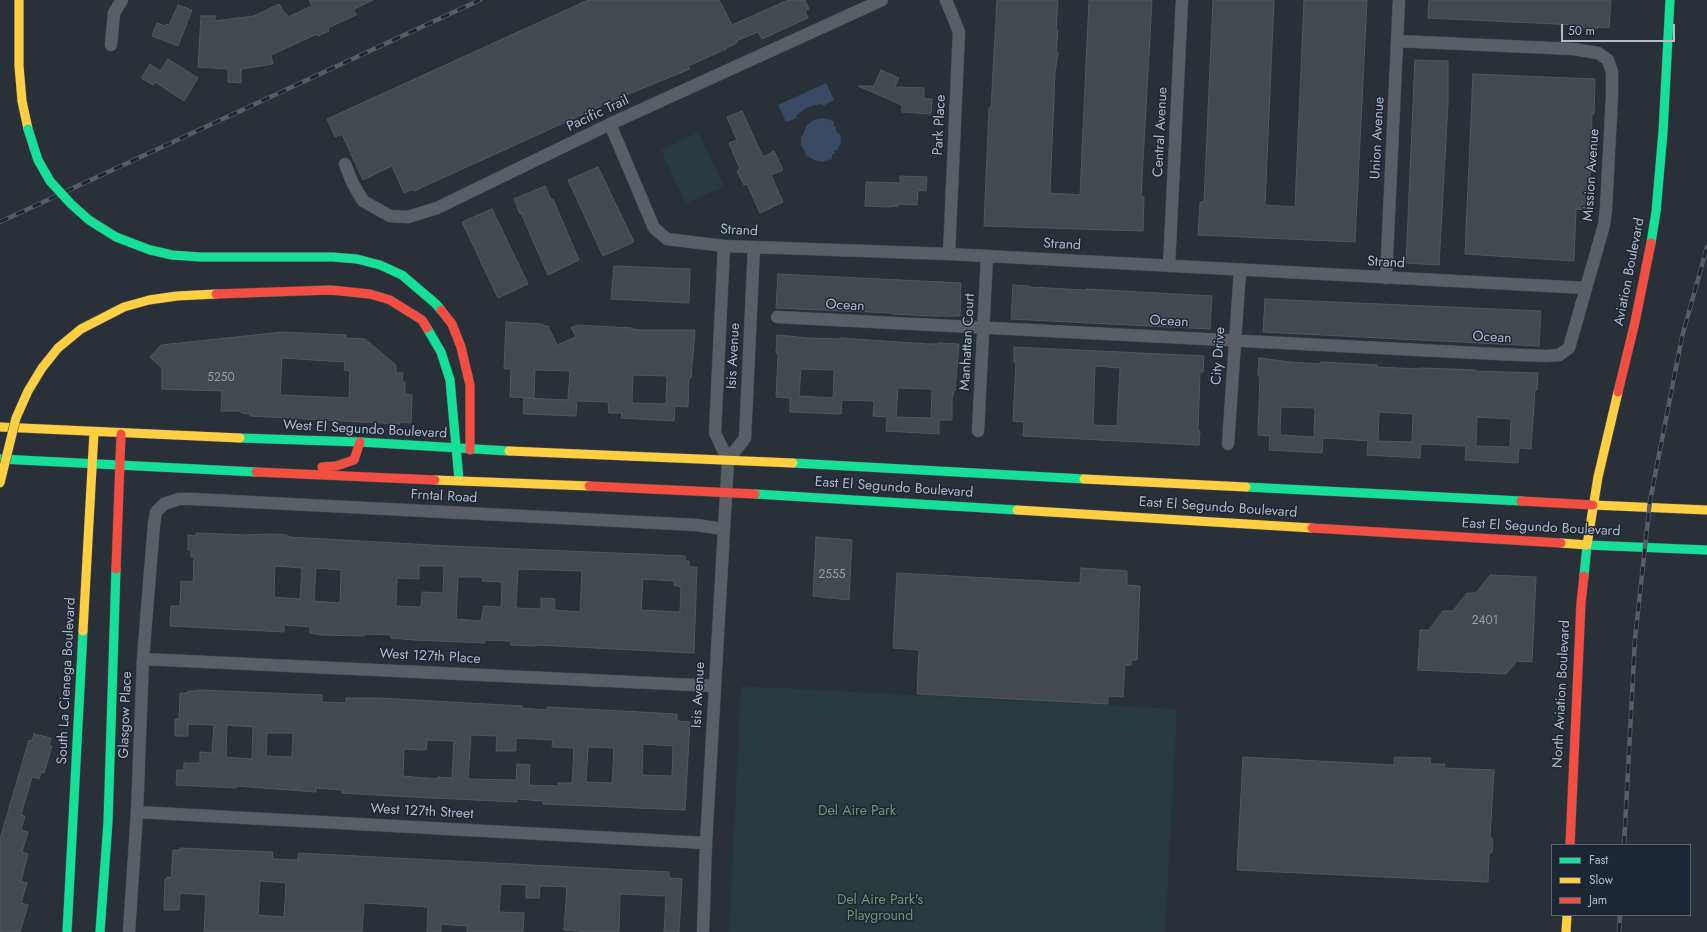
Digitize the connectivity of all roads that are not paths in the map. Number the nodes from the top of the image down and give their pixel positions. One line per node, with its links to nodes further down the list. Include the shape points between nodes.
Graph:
1 (19, 0): 31 (main road, bridge, via 19,66 28,129 38,160 50,180 71,204 89,220 116,237 172,255 357,259 380,265 402,275 436,304 452,324 461,347 470,385)
2 (122, 0): 9 (street, via 114,13)
3 (882, 0): 10 (street, Pacific Trail)
4 (946, 0): 14 (street, Park Place, via 960,32)
5 (1182, 0): 16 (street, Central Avenue)
6 (1399, 0): 8 (street, Union Avenue)
7 (1670, 0): 41 (main road, Aviation Boulevard, via 1656,212 1648,262)
8 (1397, 41): 18 (street, Union Avenue); 19 (street, Mission Avenue, via 1573,49 1598,53 1608,60 1612,72 1612,90 1606,209)
9 (111, 45)
10 (610, 124): 11 (street, Pacific Trail, via 437,208 408,217 390,216 363,201); 12 (street, Strand, via 654,228 667,238)
11 (345, 164)
12 (724, 246): 13 (street, Strand); 33 (street, Isis Avenue, via 715,433)
13 (754, 247): 14 (street, Strand); 33 (street, Isis Avenue, via 745,438)
14 (949, 254): 15 (street, Strand)
15 (987, 256): 16 (street, Strand); 21 (street, Manhattan Court)
16 (1169, 266): 17 (street, Strand)
17 (1240, 270): 18 (street, Strand); 22 (street, City Drive)
18 (1386, 278): 19 (street, Strand)
19 (1586, 288): 23 (street, Mission Avenue, via 1569,348)
20 (777, 317): 21 (street, Ocean)
21 (984, 328): 22 (street, Ocean); 25 (street, Manhattan Court)
22 (1235, 340): 23 (street, Ocean); 29 (street, City Drive)
23 (1559, 355)
24 (0, 427): 26 (main road, West El Segundo Boulevard)
25 (978, 431)
26 (94, 432): 27 (main road, West El Segundo Boulevard); 34 (main road, South La Cienega Boulevard)
27 (121, 434): 28 (main road, West El Segundo Boulevard); 35 (main road)
28 (360, 442): 30 (main road, West El Segundo Boulevard); 36 (main road, via 354,460 336,466)
29 (1228, 444)
30 (455, 450): 31 (main road, West El Segundo Boulevard); 37 (main road); 38 (main road, bridge, via 450,380 441,352 422,320 390,300 350,290 177,296 124,307 100,318 58,348 28,391 16,418)
31 (470, 450): 33 (main road, West El Segundo Boulevard)
32 (0, 459): 34 (main road)
33 (728, 460): 39 (street, Isis Avenue); 41 (main road, East El Segundo Boulevard)
34 (93, 463): 35 (main road); 52 (main road, South La Cienega Boulevard)
35 (120, 464): 36 (main road); 53 (main road, via 108,822)
36 (278, 472): 37 (main road)
37 (459, 480): 39 (main road)
38 (0, 483)
39 (726, 492): 43 (street, Isis Avenue); 44 (main road, East El Segundo Boulevard)
40 (164, 504): 43 (street, Frntal Road, via 179,499 192,499 697,525); 46 (street, Glasgow Place, via 156,512 154,524)
41 (1593, 504): 42 (main road, East El Segundo Boulevard); 44 (main road, Aviation Boulevard)
42 (1707, 510)
43 (723, 529): 47 (street, Isis Avenue)
44 (1587, 545): 45 (main road, East El Segundo Boulevard); 50 (main road, North Aviation Boulevard, via 1581,604)
45 (1707, 550)
46 (143, 659): 47 (street, West 127th Place); 48 (street, Glasgow Place)
47 (715, 686): 49 (street, Isis Avenue)
48 (137, 812): 49 (street, West 127th Street); 54 (street, Glasgow Place)
49 (706, 843): 55 (street, Isis Avenue)
50 (1570, 844)
51 (1566, 916): 56 (main road)
52 (66, 932)
53 (100, 932)
54 (129, 932)
55 (703, 932)
56 (1566, 932)

